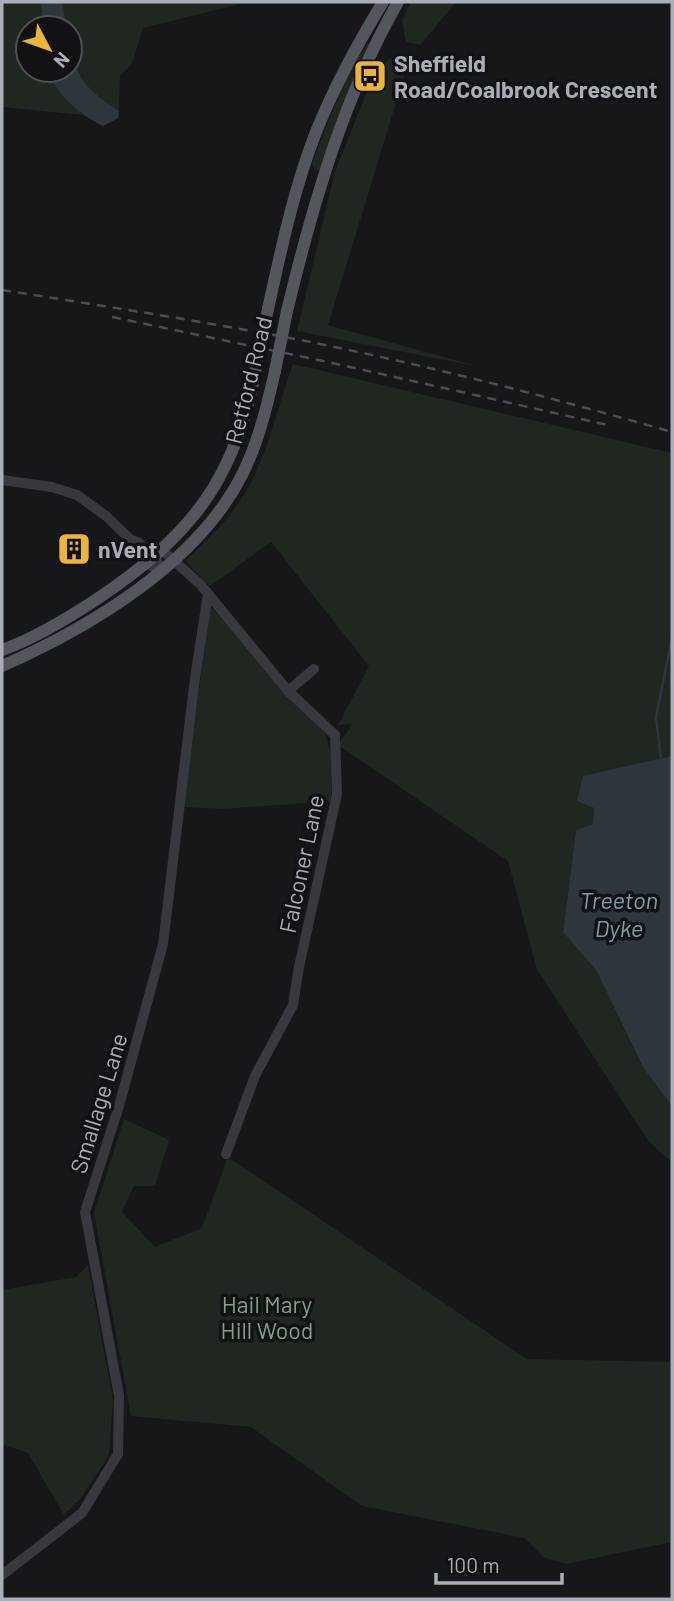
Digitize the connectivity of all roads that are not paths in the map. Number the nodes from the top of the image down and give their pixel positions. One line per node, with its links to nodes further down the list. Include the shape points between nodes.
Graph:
1 (383, 2): 4 (main road, Retford Road, bridge, via 316,131 282,243 243,423 224,473 193,518)
2 (398, 2): 5 (main road, Retford Road, bridge, via 358,85 321,180 264,421 238,482 216,514)
3 (2, 480): 4 (street, Falconer Lane, via 52,486 78,495 131,540 132,548)
4 (155, 557): 5 (street, Falconer Lane); 6 (street); 8 (main road, Retford Road, via 74,613)
5 (173, 560): 6 (main road, Retford Road); 7 (street, Falconer Lane)
6 (161, 570): 9 (main road, Retford Road, via 97,616)
7 (208, 594): 11 (street, Falconer Lane); 13 (street, Smallage Lane, via 163,944 85,1212 119,1396 118,1454 82,1513)
8 (2, 650)
9 (2, 666)
10 (314, 669): 11 (street)
11 (288, 691): 12 (street, Falconer Lane, via 334,733 337,794 293,1005 255,1076)
12 (226, 1154)
13 (2, 1575)

